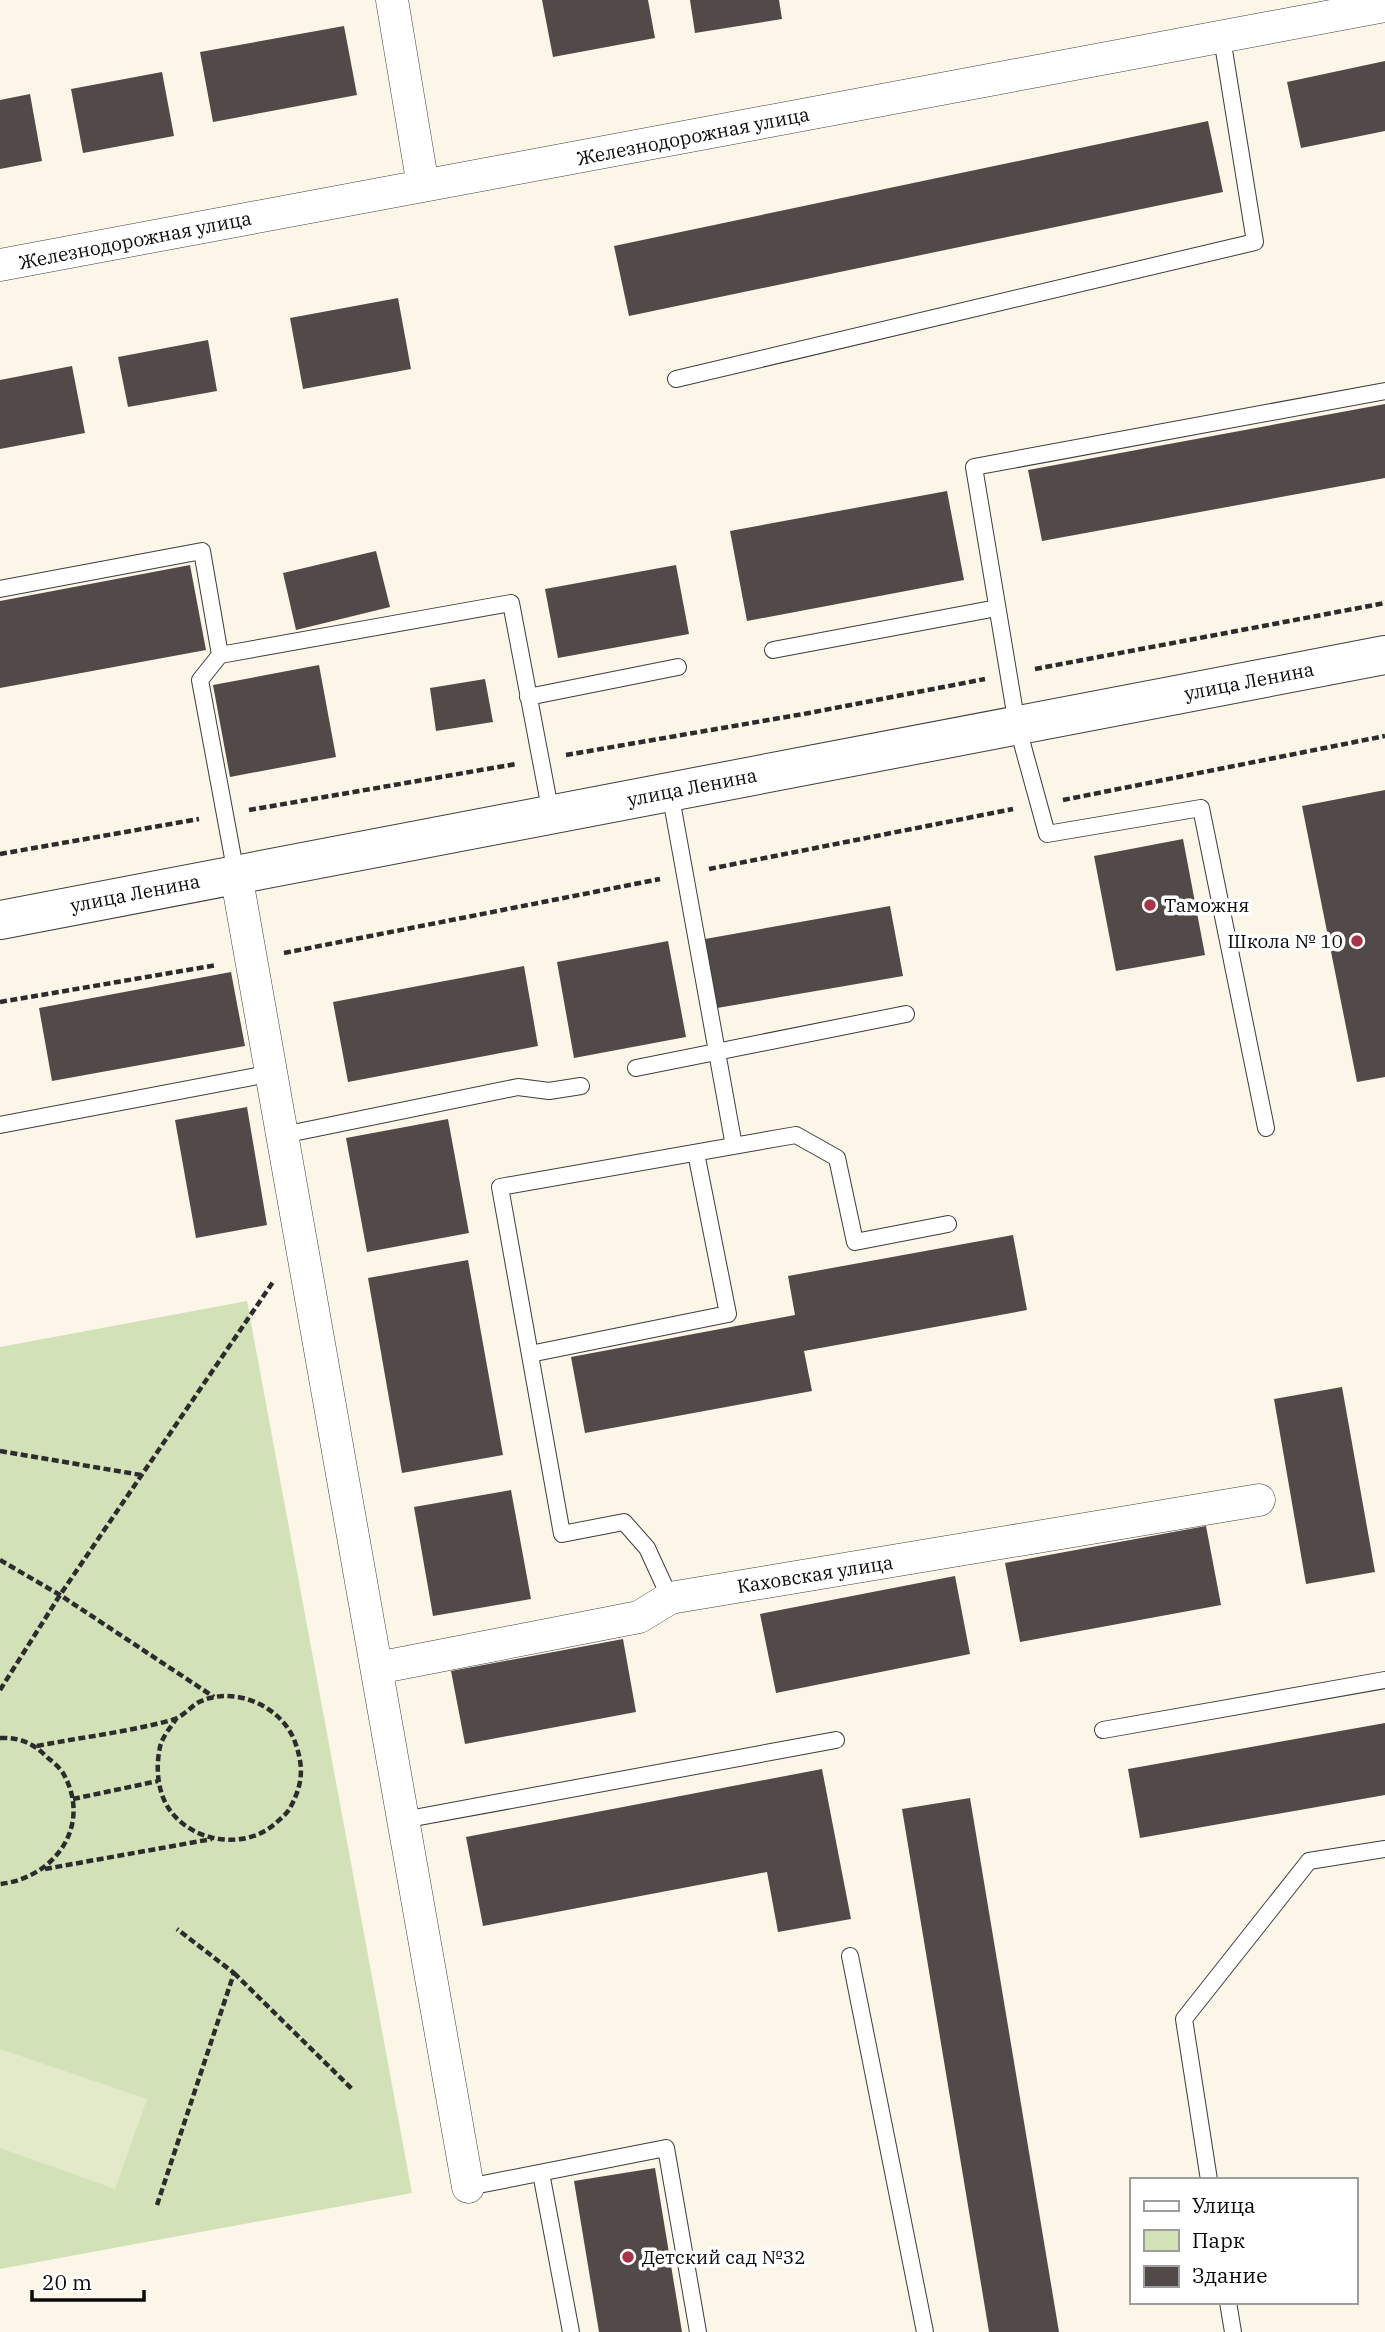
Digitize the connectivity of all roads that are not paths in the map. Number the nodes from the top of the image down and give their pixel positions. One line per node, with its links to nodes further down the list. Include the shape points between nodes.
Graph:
1 (393, 0): 4 (street)
2 (1385, 6): 3 (street, Железнодорожная улица)
3 (1222, 38): 4 (street, Железнодорожная улица); 6 (lane, via 1255,242)
4 (423, 186): 5 (street, Железнодорожная улица)
5 (0, 265)
6 (676, 379)
7 (1385, 391): 9 (lane, via 974,467)
8 (0, 589): 11 (lane, via 201,551)
9 (997, 608): 10 (lane); 15 (lane)
10 (773, 650)
11 (220, 654): 14 (lane, via 511,603); 18 (lane, via 200,680)
12 (1385, 655): 15 (street, улица Ленина)
13 (678, 667): 14 (lane)
14 (528, 697): 17 (lane)
15 (1017, 725): 16 (street, улица Ленина); 26 (lane, via 1047,834 1201,808)
16 (670, 792): 17 (street, улица Ленина); 21 (lane)
17 (551, 814): 18 (street, улица Ленина)
18 (236, 874): 19 (street, улица Ленина); 23 (street)
19 (0, 919)
20 (906, 1014): 21 (lane)
21 (717, 1052): 22 (lane); 28 (lane)
22 (636, 1068)
23 (272, 1073): 25 (lane); 27 (street)
24 (581, 1086): 27 (lane, via 549,1091 518,1087)
25 (0, 1125)
26 (1266, 1128)
27 (283, 1135): 34 (street)
28 (734, 1146): 29 (lane); 30 (lane, via 796,1135 837,1158 855,1242)
29 (696, 1153): 31 (lane, via 728,1314); 31 (lane, via 500,1186)
30 (948, 1224)
31 (530, 1354): 33 (lane, via 562,1534 624,1522 647,1548)
32 (1259, 1500): 33 (street, Каховская улица)
33 (670, 1598): 34 (street, Каховская улица, via 639,1617)
34 (377, 1668): 38 (street)
35 (1385, 1680): 36 (lane)
36 (1104, 1730)
37 (836, 1740): 38 (lane)
38 (403, 1820): 43 (street)
39 (1385, 1849): 42 (lane, via 1309,1861 1184,2019)
40 (850, 1956): 47 (lane)
41 (541, 2173): 43 (lane); 45 (lane); 46 (lane, via 666,2148)
42 (1209, 2178)
43 (468, 2187)
44 (1228, 2304): 48 (lane)
45 (571, 2332)
46 (698, 2332)
47 (925, 2332)
48 (1233, 2332)

